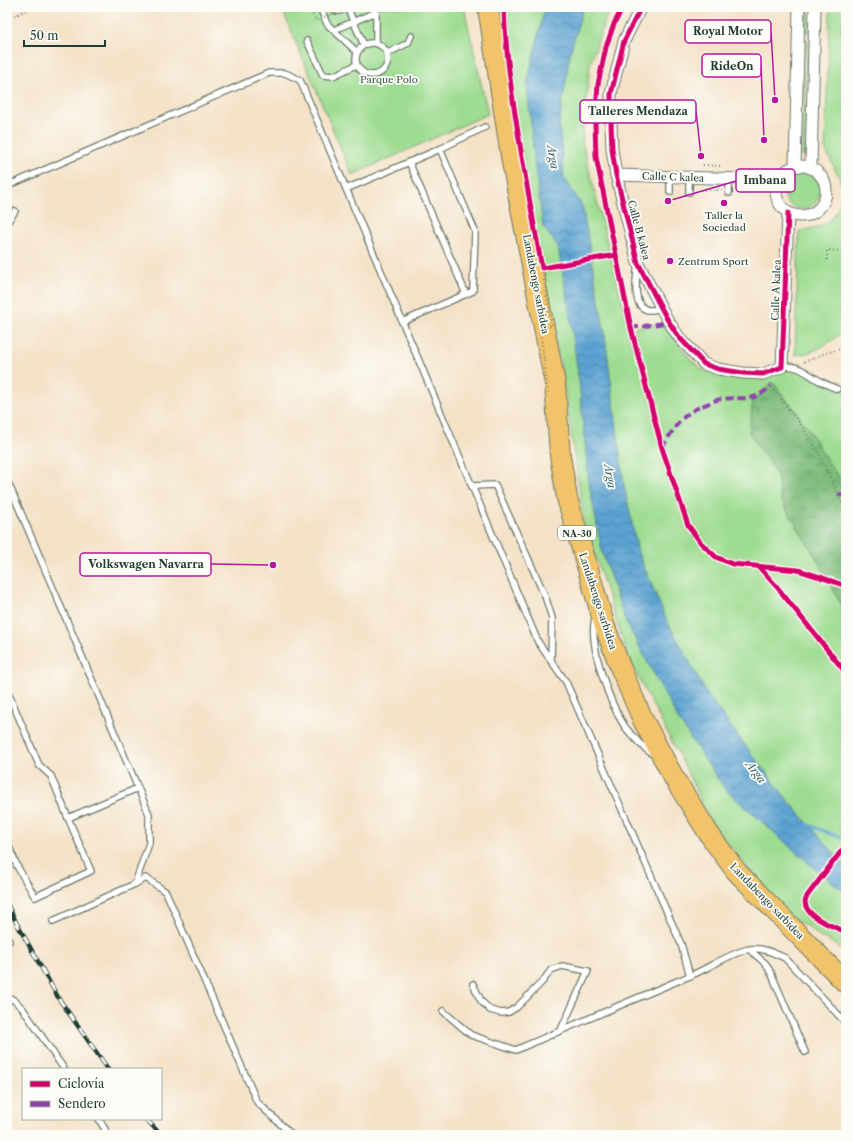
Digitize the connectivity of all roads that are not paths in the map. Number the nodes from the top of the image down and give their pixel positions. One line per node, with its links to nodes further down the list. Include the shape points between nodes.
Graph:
1 (320, 7): 10 (lane, via 327,24)
2 (334, 7): 3 (lane, via 336,11)
3 (346, 7): 9 (lane)
4 (488, 7): 53 (highway, Landabengo sarbidea / NA-30, via 512,162 555,384 560,455 567,498 598,606 621,669 643,720 711,837 736,871)
5 (641, 7): 23 (street, Calle B kalea, via 624,41 612,94 612,149)
6 (799, 7): 21 (street)
7 (815, 7): 22 (street)
8 (376, 10): 9 (lane); 13 (lane)
9 (354, 21): 10 (lane); 14 (lane)
10 (334, 30): 15 (lane)
11 (411, 36): 16 (lane, via 408,42)
12 (307, 41): 17 (lane, via 323,75 333,76)
13 (376, 43): 14 (lane); 16 (lane)
14 (364, 45): 15 (lane)
15 (357, 52): 17 (lane)
16 (388, 53): 17 (lane, via 387,65 379,74 365,74)
17 (356, 65)
18 (484, 127): 19 (lane)
19 (440, 149): 20 (lane); 37 (lane, via 475,232 473,291)
20 (409, 162): 29 (lane); 37 (lane)
21 (795, 166): 22 (street); 27 (street, via 785,171)
22 (811, 167): 34 (street, via 823,178 826,186 824,202 812,214 795,216)
23 (616, 175): 24 (street, Calle C kalea); 36 (street, Calle B kalea)
24 (670, 177): 25 (street, Calle C kalea); 30 (lane)
25 (689, 177): 26 (street, Calle C kalea); 31 (lane)
26 (729, 178): 27 (street, Calle C kalea); 32 (lane)
27 (778, 180): 34 (street, via 778,202)
28 (7, 186): 29 (lane, via 269,73 285,73 300,80)
29 (346, 189): 39 (lane)
30 (670, 192)
31 (689, 192)
32 (727, 192)
33 (15, 211): 35 (lane)
34 (788, 213): 40 (street, Calle A kalea)
35 (7, 223)
36 (638, 263): 38 (street, Calle B kalea); 38 (lane, via 636,280 639,304 644,309)
37 (466, 294): 39 (lane)
38 (661, 307): 40 (street, Calle B kalea, via 679,337 704,364 718,370 763,374)
39 (402, 322): 43 (lane)
40 (786, 366): 41 (lane, via 803,370)
41 (837, 389)
42 (7, 480): 46 (lane)
43 (472, 486): 44 (lane, via 538,642); 44 (lane, via 495,485 545,596 552,618)
44 (551, 661): 52 (lane, via 566,682 681,944)
45 (7, 690): 47 (lane, via 39,765 51,776)
46 (138, 788): 47 (lane); 49 (lane, via 150,814 149,843)
47 (68, 818): 48 (lane, via 92,871 35,897)
48 (7, 842)
49 (135, 884): 50 (lane); 63 (lane, via 146,878 166,892 257,1102)
50 (53, 921)
51 (750, 950): 52 (lane); 57 (lane, via 760,948 785,958); 59 (lane, via 766,964 772,974)
52 (690, 976): 58 (lane)
53 (846, 983)
54 (473, 984): 58 (lane, via 481,1001 490,1010 501,1013 517,1007 551,970 562,966 588,970)
55 (7, 996): 60 (lane, via 23,1009)
56 (443, 1010): 58 (lane, via 471,1035 516,1050)
57 (846, 1023)
58 (561, 1030)
59 (805, 1052)
60 (63, 1068)
61 (100, 1120): 62 (lane)
62 (108, 1135)
63 (292, 1135)

